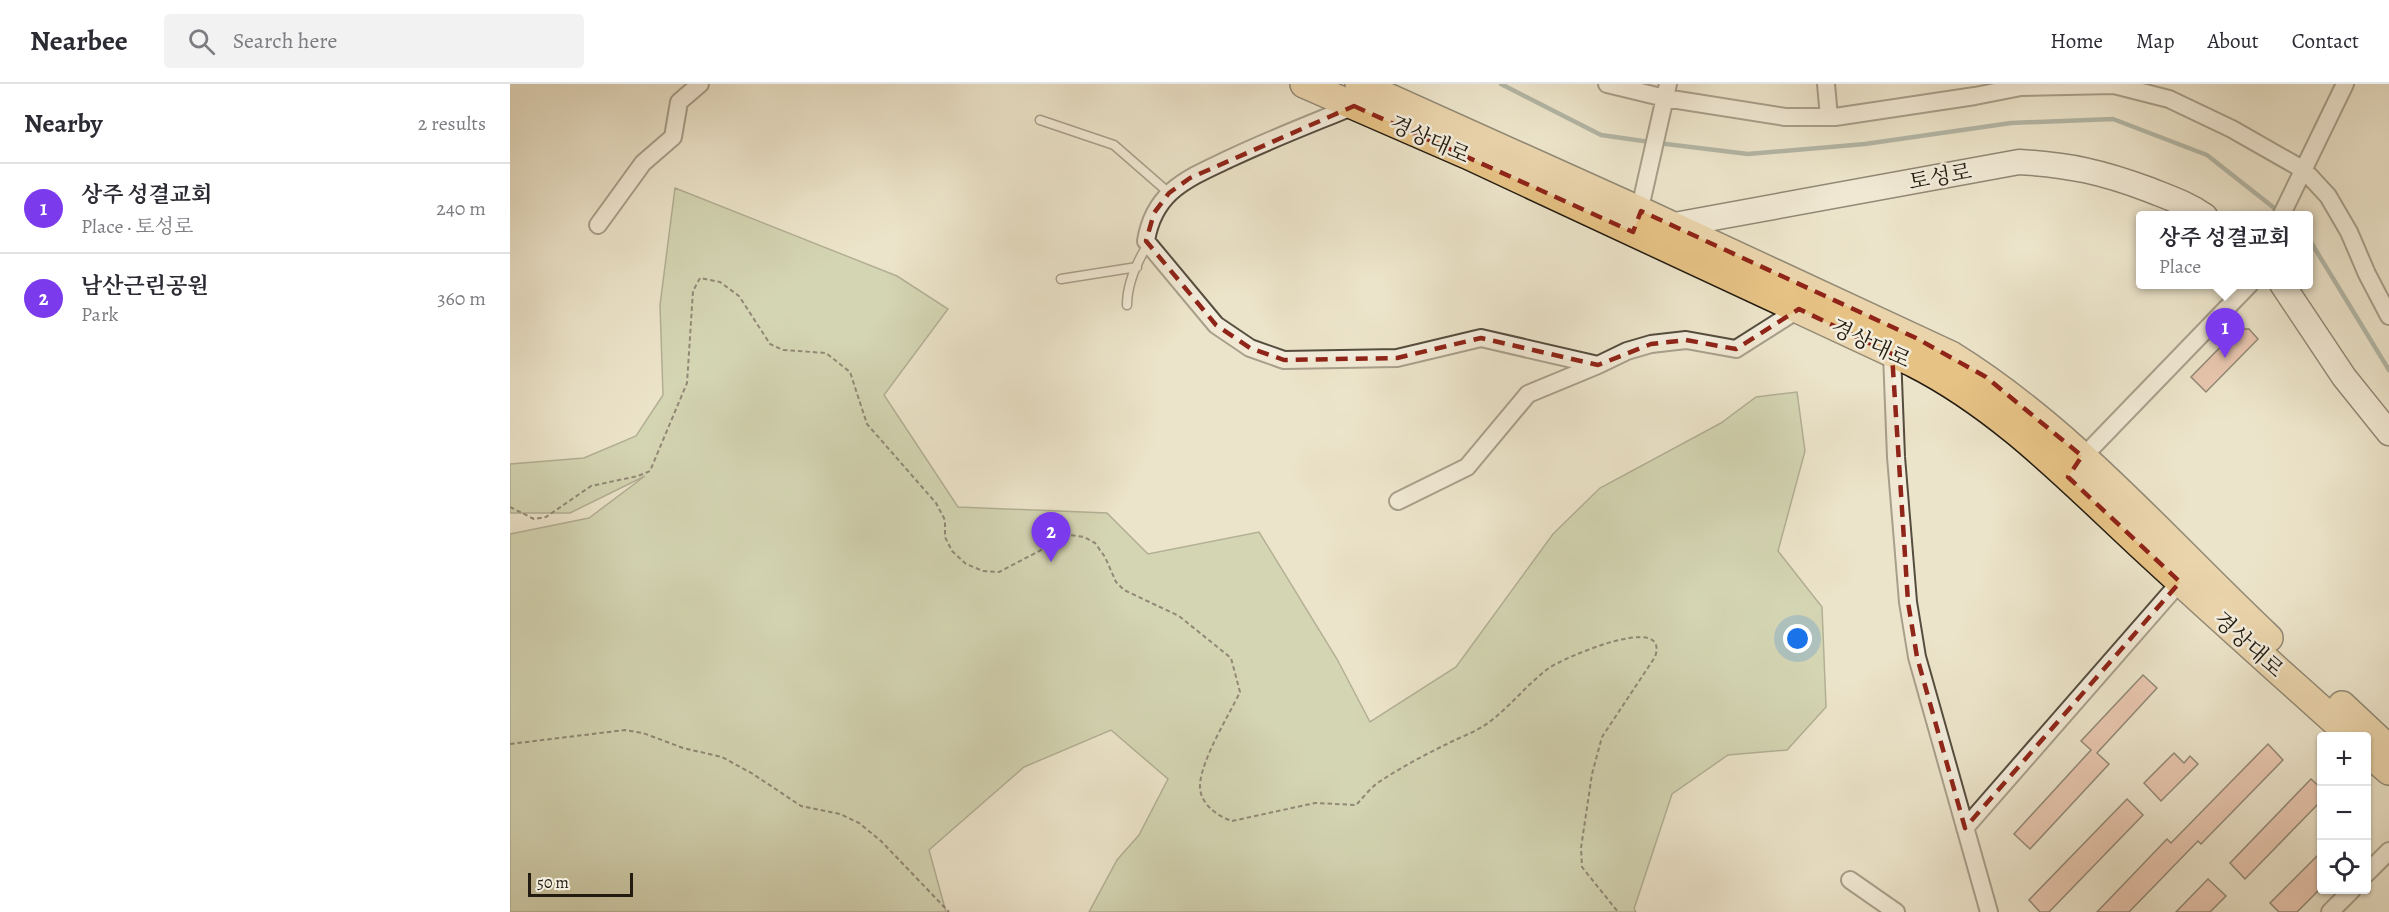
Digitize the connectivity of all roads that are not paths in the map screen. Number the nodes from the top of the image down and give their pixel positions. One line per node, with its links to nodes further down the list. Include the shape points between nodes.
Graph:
1 (700, 84): 15 (street, via 679,102 673,137 643,163)
2 (1304, 84): 6 (main road, 경상대로)
3 (1607, 84): 7 (street)
4 (1826, 84): 8 (street)
5 (2344, 84): 10 (street)
6 (1356, 95): 11 (street, via 1190,178); 14 (main road, 경상대로)
7 (1666, 97): 8 (street, via 1785,117); 14 (street)
8 (1829, 117): 10 (street, via 2021,87 2114,85 2169,99)
9 (1040, 120): 11 (lane, via 1114,145)
10 (2304, 170): 13 (street); 24 (street, via 2328,196 2349,232)
11 (1169, 194): 17 (street, via 1150,222)
12 (2198, 211): 16 (street, 토성로, via 2111,175 2064,165 2019,162)
13 (2284, 211)
14 (1637, 222): 16 (main road, 경상대로); 23 (main road, 경상대로)
15 (598, 225)
16 (1669, 226): 28 (main road, 경상대로, via 1951,355 2022,405)
17 (1148, 244): 18 (lane); 26 (street, via 1216,325 1250,348 1284,360 1397,358 1481,338)
18 (1137, 267): 19 (lane); 22 (lane, via 1127,293)
19 (1061, 279)
20 (2246, 289): 28 (street)
21 (2285, 289): 27 (street, via 2344,377)
22 (1127, 305)
23 (1799, 309): 25 (main road, 경상대로); 26 (street, via 1736,349 1686,340 1651,344)
24 (2389, 316)
25 (1892, 354): 28 (main road, 경상대로, via 1941,377); 35 (street, via 1908,602 1917,657)
26 (1598, 365): 29 (street, via 1528,394 1467,467)
27 (2389, 433)
28 (2075, 467): 30 (main road, 경상대로); 32 (main road, 경상대로, via 2243,613)
29 (1398, 501)
30 (2180, 582): 31 (main road, 경상대로); 35 (street)
31 (2347, 732)
32 (2389, 749)
33 (2371, 755): 34 (main road)
34 (2389, 771)
35 (1965, 828): 41 (street)
36 (2389, 851): 37 (street)
37 (2371, 870)
38 (1850, 880): 40 (street)
39 (2348, 894): 42 (street)
40 (1896, 912)
41 (1989, 912)
42 (2330, 912)

